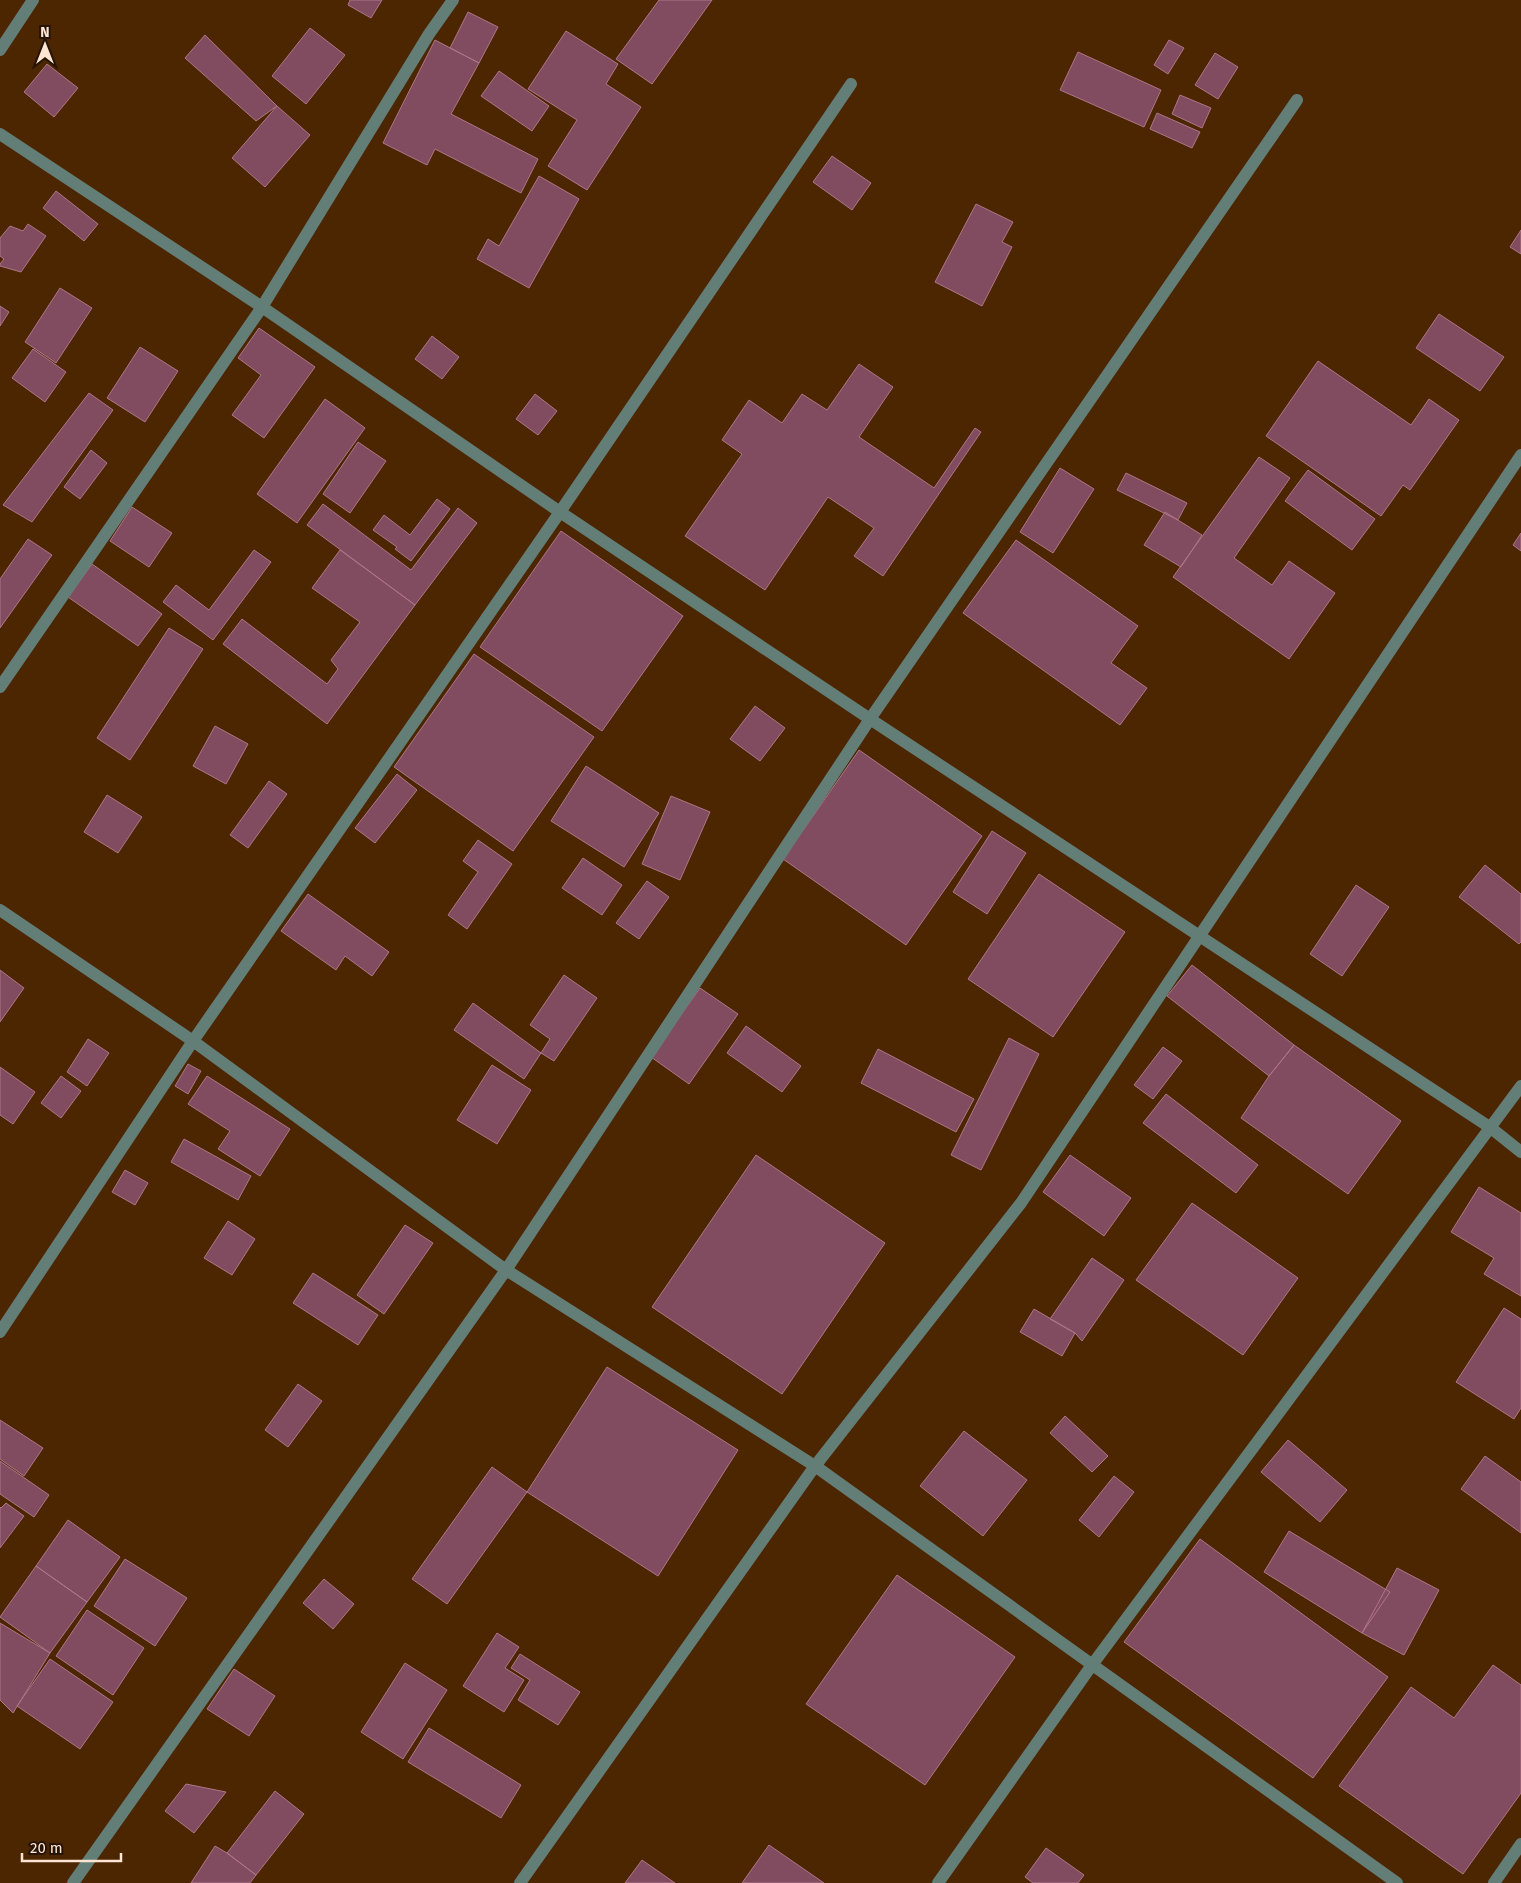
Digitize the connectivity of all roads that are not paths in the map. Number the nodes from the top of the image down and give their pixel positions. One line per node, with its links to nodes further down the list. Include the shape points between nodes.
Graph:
1 (33, 0): 3 (street)
2 (453, 0): 7 (street)
3 (0, 50)
4 (851, 84): 9 (street)
5 (1297, 100): 11 (street)
6 (0, 134): 7 (street)
7 (262, 307): 9 (street); 10 (street)
8 (1521, 455): 13 (street)
9 (560, 512): 11 (street); 14 (street)
10 (0, 687)
11 (870, 719): 13 (street); 18 (street)
12 (0, 910): 14 (street)
13 (1199, 935): 16 (street); 20 (street, via 1021,1203)
14 (192, 1041): 18 (street); 19 (street)
15 (1521, 1086): 16 (street)
16 (1491, 1128): 17 (street); 21 (street)
17 (1521, 1152)
18 (506, 1270): 20 (street); 23 (street)
19 (0, 1332)
20 (815, 1466): 21 (street); 24 (street)
21 (1092, 1664): 25 (street); 26 (street)
22 (1521, 1844): 27 (street)
23 (74, 1883)
24 (520, 1883)
25 (938, 1883)
26 (1397, 1883)
27 (1494, 1883)

